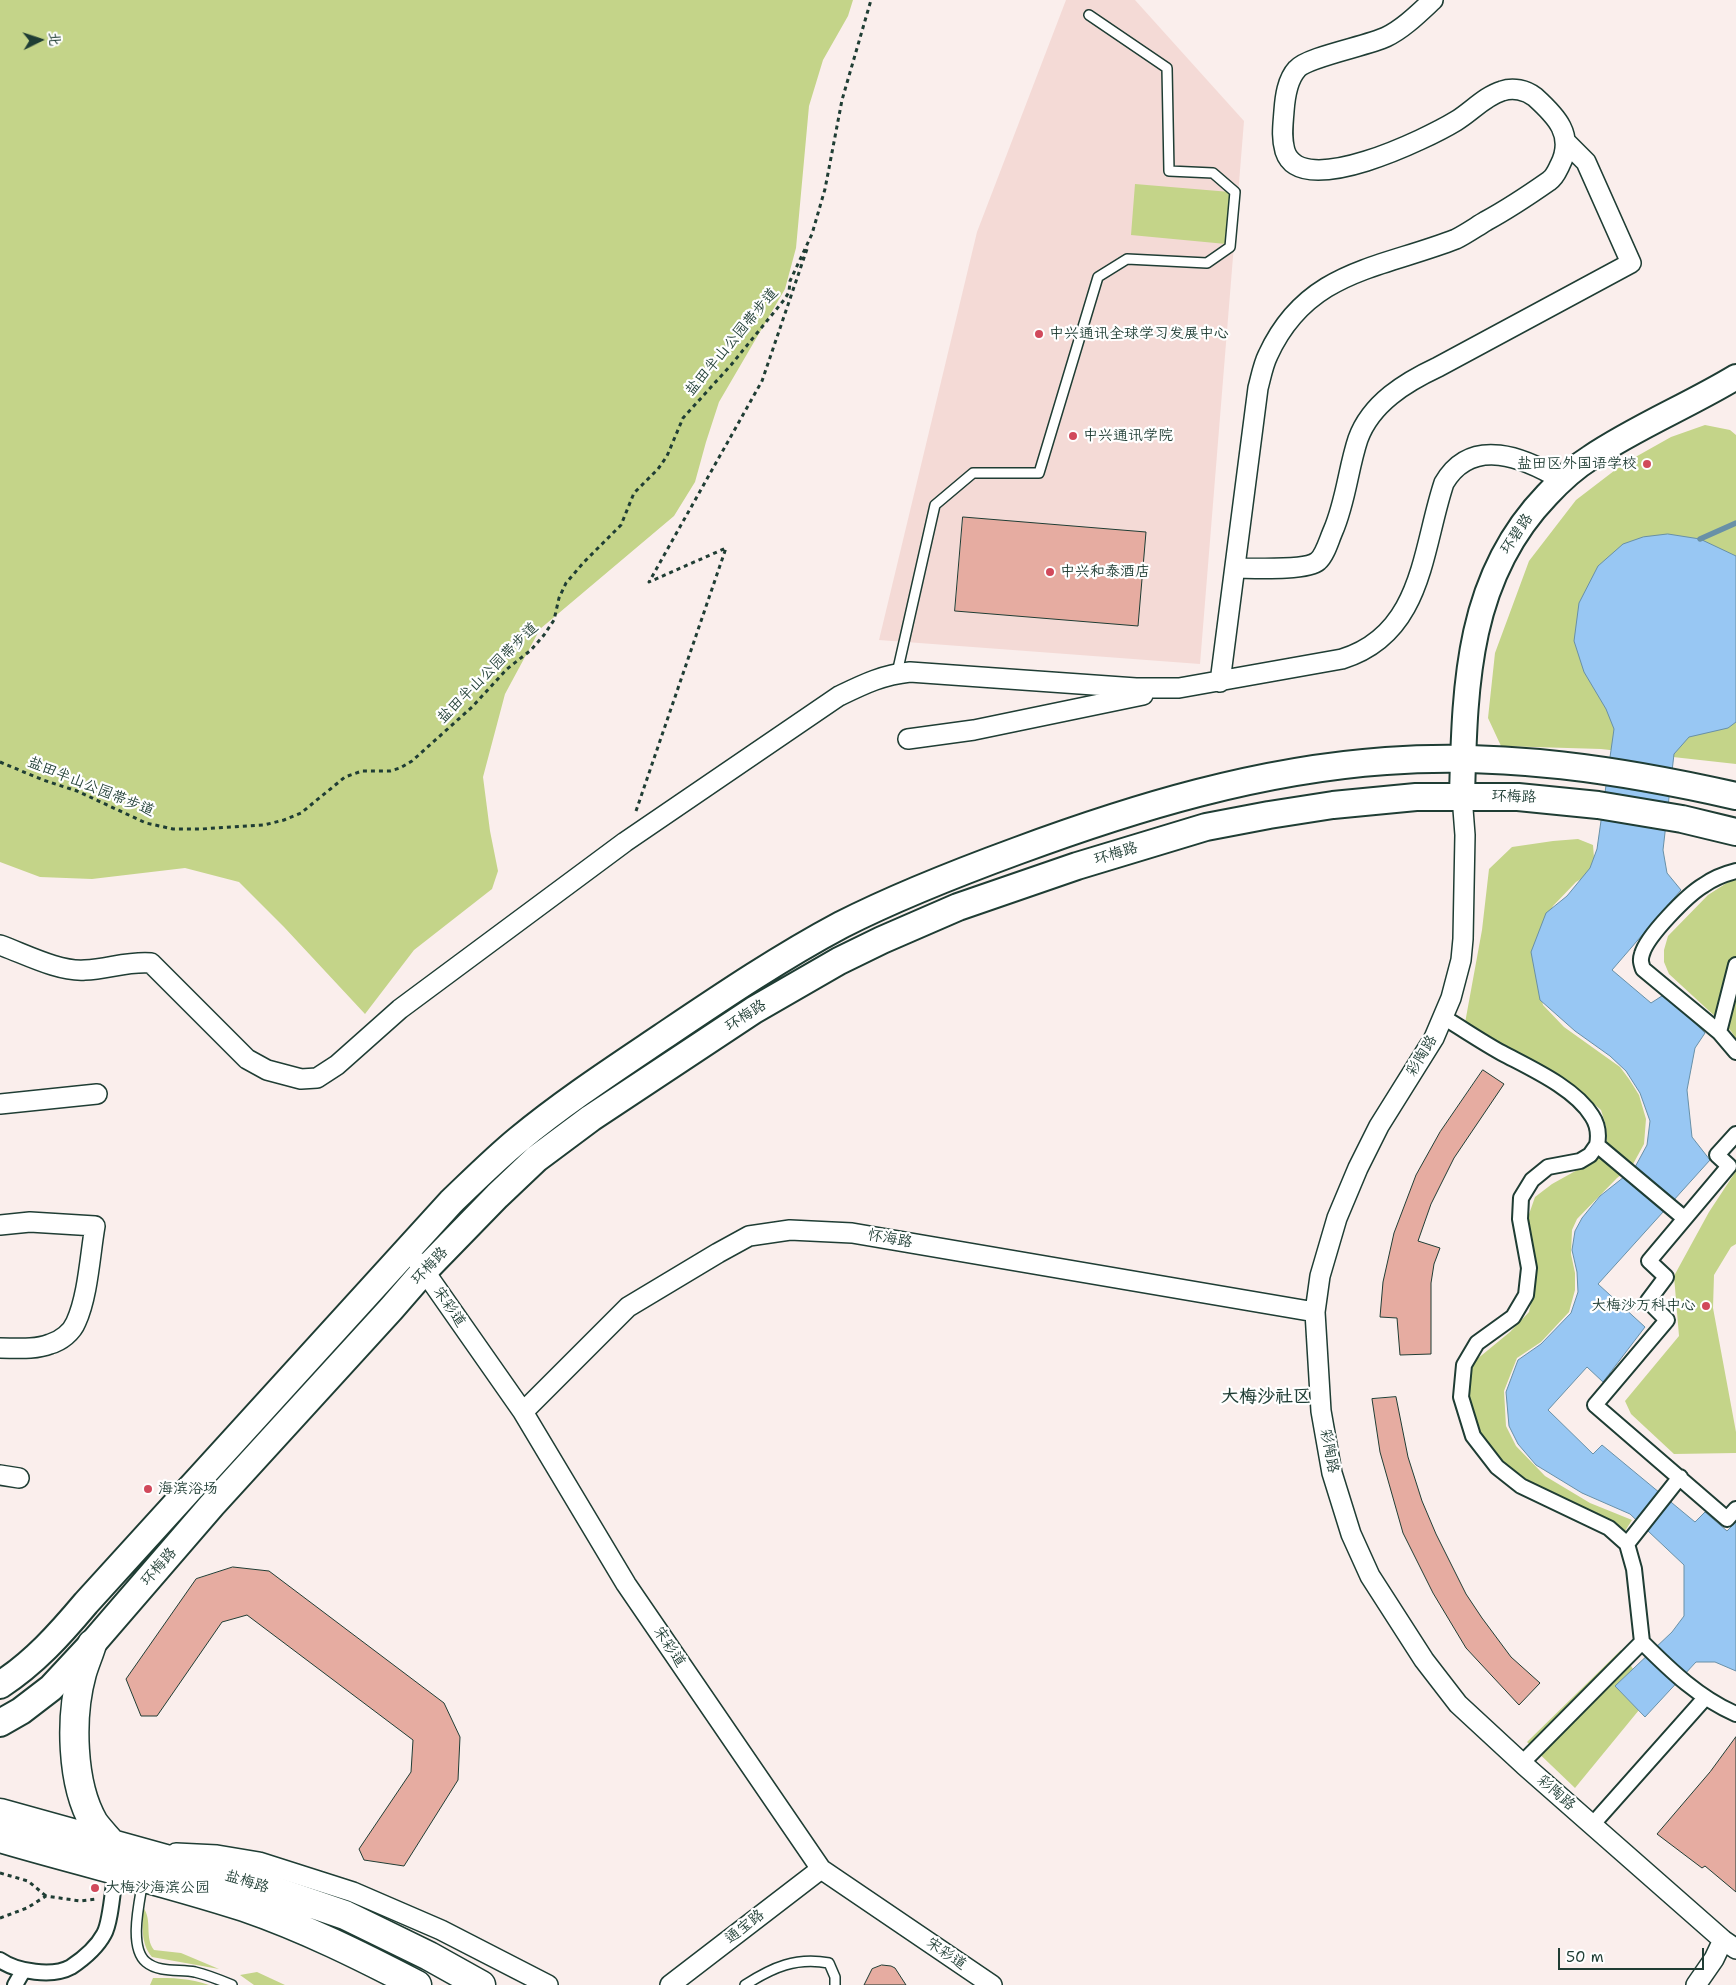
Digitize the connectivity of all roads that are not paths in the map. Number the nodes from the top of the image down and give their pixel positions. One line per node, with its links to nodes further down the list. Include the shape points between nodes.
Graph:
1 (1432, 0): 3 (street, via 1387,37 1312,60 1297,68 1286,92 1282,140 1292,163 1306,170 1336,168 1377,158 1421,141 1502,90 1517,88 1532,95 1561,124)
2 (1089, 15): 7 (lane, via 1167,68 1169,171 1213,173 1235,192 1230,247 1207,262 1127,259 1098,276 1039,473 973,473 935,505)
3 (1566, 142): 6 (street, via 1562,161 1553,178 1508,208 1459,237 1352,273 1318,291 1281,329 1266,357 1258,388); 6 (street, via 1586,162 1631,263 1410,380 1382,402 1358,439 1340,515 1318,561 1305,567)
4 (1736, 378): 5 (street, 环碧路, via 1619,439)
5 (1562, 480): 8 (street, via 1542,468 1512,457 1488,454 1468,459 1457,466 1444,482 1417,584 1406,608 1378,640 1342,659); 11 (street, 环碧路, via 1513,535 1484,601 1468,670)
6 (1235, 568): 8 (street)
7 (897, 673): 9 (street); 16 (street, via 871,680 839,696 625,842 400,1009 337,1065 317,1078 300,1079 284,1075 247,1059 151,963 65,969)
8 (1220, 682): 9 (street)
9 (1179, 688): 10 (street, via 974,730)
10 (908, 739)
11 (1463, 759): 12 (street, 环碧路); 13 (main road, 环梅路, via 1545,763 1601,770 1687,784); 27 (main road, 环梅路, via 1392,760 1340,766 1208,789 1072,830 888,902 763,971 574,1097 494,1162 451,1202)
12 (1462, 796): 14 (main road, 环梅路, via 1518,796 1598,805); 18 (street, 彩陶路, via 1465,835 1463,938 1457,978); 28 (main road, 环梅路, via 1333,805 1206,827 1021,884 882,940 754,1010 558,1142 503,1190)
13 (1736, 796)
14 (1736, 832)
15 (1736, 871): 19 (street, via 1703,885 1681,903 1646,946 1640,961 1643,969)
16 (0, 945)
17 (1736, 965): 19 (street)
18 (1443, 1016): 24 (street, via 1544,1075 1577,1099 1592,1116 1599,1134); 29 (street, 彩陶路, via 1434,1038 1372,1140 1346,1194 1324,1260)
19 (1719, 1032): 20 (street)
20 (1736, 1052)
21 (96, 1094): 22 (street)
22 (0, 1104)
23 (1736, 1134): 25 (street, via 1717,1155 1729,1166)
24 (1597, 1146): 25 (street); 36 (street, via 1580,1161 1548,1167 1532,1180 1521,1198 1520,1219 1529,1268 1526,1295 1513,1317 1477,1343 1464,1365 1461,1397 1473,1436 1497,1467 1521,1486 1609,1528)
25 (1684, 1218): 33 (street, via 1649,1261 1666,1277 1648,1301 1667,1320 1595,1405)
26 (0, 1225): 30 (street, via 30,1222 95,1226 76,1324 64,1337 51,1344)
27 (409, 1249): 28 (street, 宋彩道); 39 (main road, 环梅路, via 54,1640)
28 (424, 1271): 31 (street, 宋彩道); 38 (main road, 环梅路, via 212,1505)
29 (1315, 1312): 31 (street, 怀海路, via 852,1232 790,1230 750,1236 628,1307); 43 (street, 彩陶路, via 1321,1411 1332,1473 1351,1534 1370,1576 1424,1660 1458,1704)
30 (0, 1348)
31 (523, 1412): 49 (street, 宋彩道, via 626,1584)
32 (0, 1475): 34 (street)
33 (1680, 1477): 35 (street, via 1727,1519); 36 (street)
34 (20, 1478)
35 (1736, 1509)
36 (1627, 1544): 37 (street, via 1634,1569)
37 (1642, 1642): 40 (street); 43 (street)
38 (92, 1644): 42 (main road, 环梅路, via 51,1688 22,1711); 48 (main road, via 76,1702 77,1768 84,1797)
39 (0, 1685)
40 (1705, 1698): 41 (street); 45 (street)
41 (1736, 1714)
42 (0, 1723)
43 (1522, 1763): 45 (street, 彩陶路)
44 (0, 1813): 48 (main road, 盐梅路)
45 (1592, 1825): 50 (street, 彩陶路)
46 (0, 1838): 48 (main road, 盐梅路)
47 (143, 1864): 48 (main road, 盐梅路); 55 (lane, via 137,1941 146,1962); 56 (main road, 盐梅路, via 335,1942); 57 (main road, 盐梅路, via 252,1883 345,1915); 58 (street, via 217,1855 259,1862 353,1892 441,1930)
48 (113, 1868): 52 (street, via 105,1933 92,1950 70,1968)
49 (821, 1869): 53 (street, 通宝路); 61 (street, 宋彩道)
50 (1729, 1944): 62 (street)
51 (0, 1960): 52 (street)
52 (23, 1971): 54 (street)
53 (675, 1984)
54 (15, 1985)
55 (232, 1985)
56 (417, 1985)
57 (481, 1985)
58 (548, 1985)
59 (745, 1985): 60 (lane, via 775,1969 813,1960 829,1963)
60 (835, 1985)
61 (992, 1985)
62 (1696, 1985)

